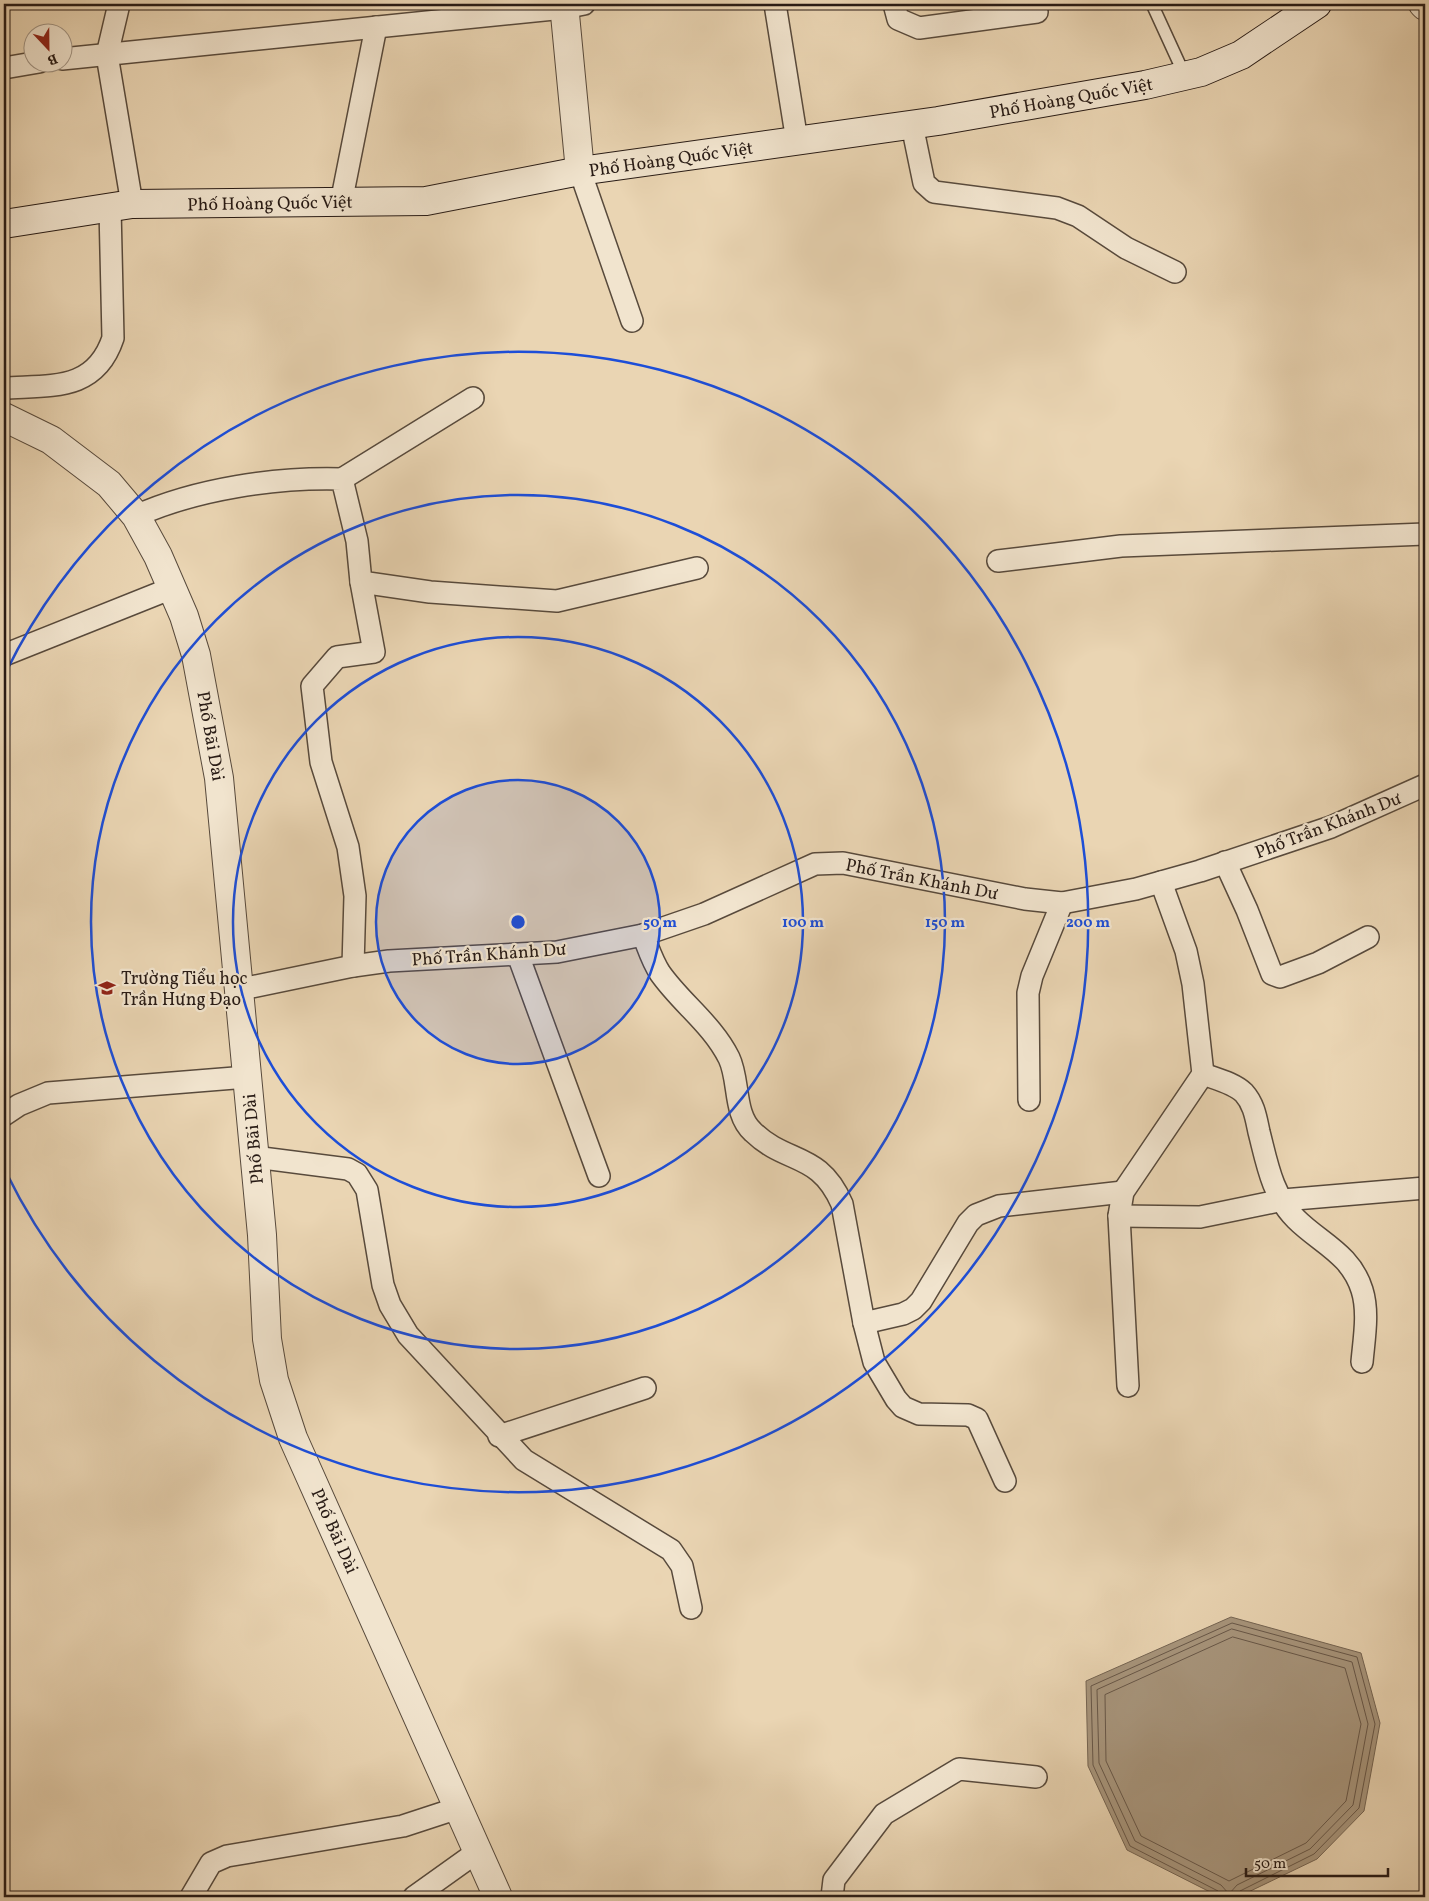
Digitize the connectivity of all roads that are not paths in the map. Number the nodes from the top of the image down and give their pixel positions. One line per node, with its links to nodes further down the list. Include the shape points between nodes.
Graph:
1 (119, 4): 9 (street)
2 (775, 4): 15 (street)
3 (894, 4): 7 (street, via 898,19 919,28)
4 (1152, 4): 13 (lane)
5 (1317, 4): 13 (street, Phố Hoàng Quốc Việt, via 1241,55)
6 (566, 5): 8 (street); 16 (street)
7 (1037, 12)
8 (376, 27): 9 (street); 17 (street)
9 (107, 55): 10 (street); 18 (street)
10 (72, 58)
11 (22, 65): 12 (street)
12 (4, 68)
13 (1185, 76): 14 (street, Phố Hoàng Quốc Việt)
14 (912, 125): 15 (street, Phố Hoàng Quốc Việt); 20 (street, via 924,183 934,192 1058,208 1078,216 1126,248)
15 (797, 141): 16 (street, Phố Hoàng Quốc Việt)
16 (580, 171): 17 (street, Phố Hoàng Quốc Việt, via 426,201); 21 (street)
17 (341, 203): 18 (street, Phố Hoàng Quốc Việt)
18 (121, 206): 19 (street, Phố Hoàng Quốc Việt); 22 (street, via 113,338 108,356 97,369 66,384)
19 (4, 224)
20 (1175, 272)
21 (632, 321)
22 (4, 388)
23 (473, 398): 25 (street)
24 (4, 417): 26 (street, Phố Bãi Dài, via 51,440 109,484)
25 (342, 479): 26 (street, via 304,478 225,490 166,503); 30 (street, via 357,541)
26 (136, 516): 31 (street, Phố Bãi Dài)
27 (1425, 534): 28 (street, via 1121,546)
28 (998, 561)
29 (697, 568): 30 (street, via 557,601 430,592)
30 (361, 582): 40 (street, via 374,652 337,657 312,686 321,762 348,847 355,896)
31 (172, 588): 32 (street); 41 (street, Phố Bãi Dài, via 196,655 219,778)
32 (4, 655)
33 (1425, 785): 34 (street, Phố Trần Khánh Dư, via 1331,827)
34 (1225, 862): 35 (street, Phố Trần Khánh Dư); 38 (street, via 1272,974 1280,977 1318,963)
35 (1161, 882): 36 (street, Phố Trần Khánh Dư); 42 (street, via 1186,951)
36 (1062, 903): 37 (street, Phố Trần Khánh Dư, via 1025,899 843,863 815,864 704,914); 44 (street, via 1028,992)
37 (643, 935): 39 (street, Phố Trần Khánh Dư, via 557,952); 52 (street, via 659,971 721,1043 732,1067 744,1121 752,1132 818,1168 836,1189 842,1204)
38 (1368, 937)
39 (518, 955): 40 (street, Phố Trần Khánh Dư, via 398,960); 47 (street)
40 (353, 966): 41 (street, Phố Trần Khánh Dư)
41 (237, 990): 43 (street, Phố Bãi Dài)
42 (1203, 1074): 49 (street); 50 (street, via 1235,1086 1249,1100 1272,1184)
43 (247, 1077): 45 (street, via 48,1093); 46 (street, Phố Bãi Dài)
44 (1029, 1100)
45 (4, 1115)
46 (254, 1157): 56 (street, via 348,1169 362,1180 367,1190 383,1285 390,1305 408,1335); 60 (street, Phố Bãi Dài, via 267,1339 282,1409)
47 (599, 1176)
48 (1425, 1188): 50 (street)
49 (1123, 1192): 51 (street); 52 (street, via 986,1210 968,1223 922,1301 903,1314)
50 (1283, 1200): 51 (street, via 1200,1217); 53 (street, via 1295,1218 1345,1258 1354,1271 1362,1291 1365,1312)
51 (1119, 1216): 54 (street)
52 (864, 1323): 57 (street, via 874,1362 903,1407 919,1414 968,1415 977,1419)
53 (1362, 1362)
54 (1128, 1386)
55 (645, 1388): 56 (street)
56 (499, 1436): 58 (street, via 538,1470 671,1550 682,1566)
57 (1005, 1481)
58 (691, 1608)
59 (1036, 1777): 65 (street, via 959,1769 884,1814 834,1880)
60 (458, 1808): 61 (street, Phố Bãi Dài); 62 (street, via 404,1826 227,1856 211,1863)
61 (478, 1852): 63 (street); 64 (street, Phố Bãi Dài)
62 (191, 1897)
63 (414, 1897)
64 (498, 1897)
65 (832, 1897)

